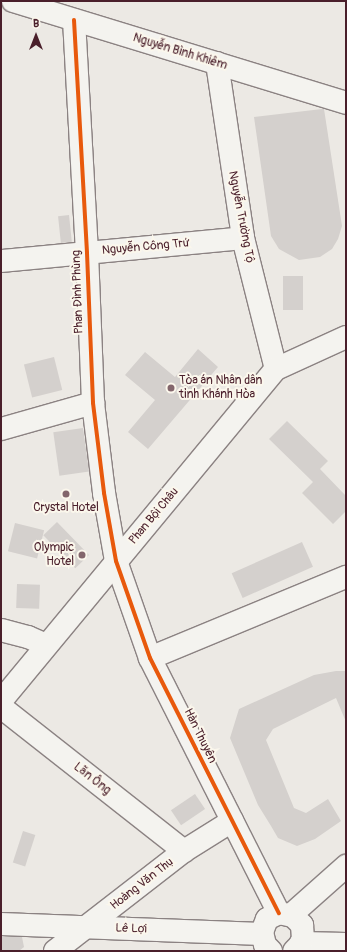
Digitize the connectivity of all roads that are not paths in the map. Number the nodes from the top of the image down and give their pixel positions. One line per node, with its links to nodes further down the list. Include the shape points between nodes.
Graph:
1 (13, 1): 2 (street, Nguyễn Bình Khiêm)
2 (74, 20): 3 (street, Nguyễn Bình Khiêm); 6 (street, Phan Đình Phùng)
3 (217, 63): 4 (street, Nguyễn Bình Khiêm); 5 (street, Nguyễn Trường Tộ)
4 (346, 103)
5 (243, 238): 6 (street, Nguyễn Công Trứ); 9 (street, Nguyễn Trường Tộ)
6 (87, 253): 7 (street, Nguyễn Công Trứ); 10 (street, Phan Đình Phùng)
7 (1, 260)
8 (346, 337): 9 (street)
9 (276, 369): 12 (street, Phan Bội Châu)
10 (93, 403): 11 (street); 12 (street, Phan Đình Phùng, via 104,493)
11 (1, 429)
12 (116, 561): 15 (street, Phan Bội Châu); 16 (street, Hàn Thuyên)
13 (346, 577): 16 (street)
14 (1, 630): 15 (street)
15 (46, 645): 17 (street, Phan Bội Châu)
16 (150, 658): 19 (street, Hàn Thuyên)
17 (1, 701)
18 (1, 707): 20 (street, Lãn Ông)
19 (232, 822): 20 (street, Hoàng Văn Thụ); 22 (street, Hàn Thuyên)
20 (184, 851): 24 (street, Hoàng Văn Thụ)
21 (346, 866): 22 (street)
22 (285, 914): 26 (street, via 267,920 263,925); 27 (street, Hàn Thuyên, via 298,920 302,925 303,932)
23 (1, 924): 24 (street, Lê Lợi)
24 (86, 928): 26 (street, Lê Lợi); 28 (street, Hoàng Văn Thụ)
25 (346, 944): 27 (street)
26 (268, 947)
27 (298, 947)
28 (56, 951)

